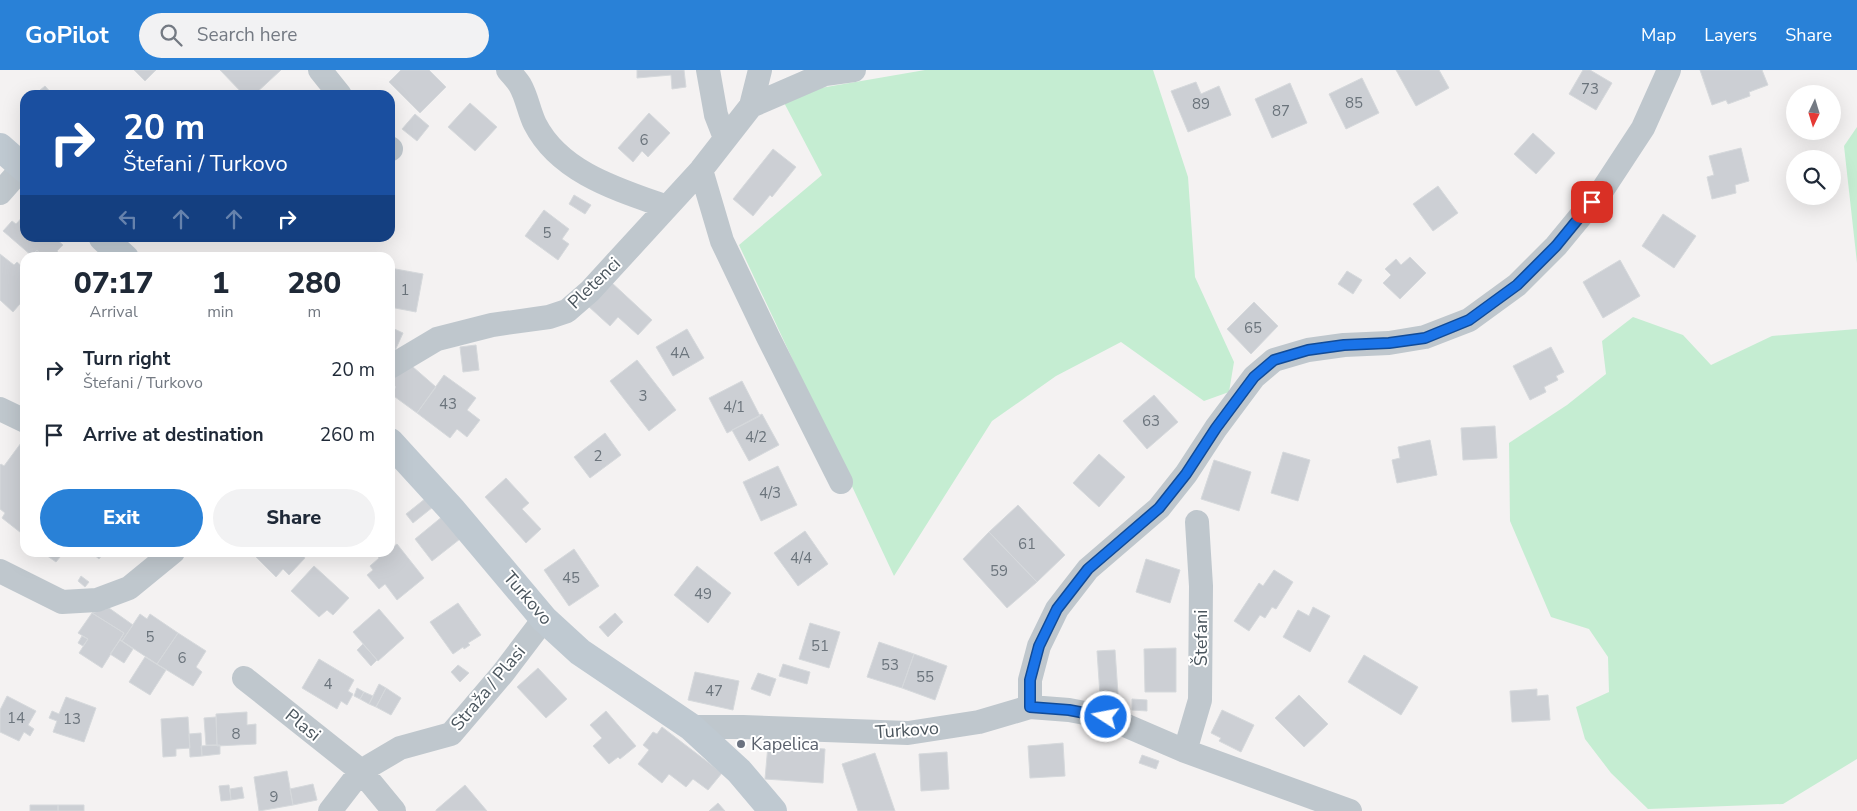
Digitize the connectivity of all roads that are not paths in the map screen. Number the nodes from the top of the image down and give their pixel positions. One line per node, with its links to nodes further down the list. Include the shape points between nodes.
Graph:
1 (320, 70): 7 (street)
2 (508, 70): 15 (street, via 520,84 535,124 553,150 585,174 613,188)
3 (708, 70): 9 (street, via 716,115)
4 (760, 70): 8 (street, Pletenci)
5 (854, 70): 8 (street, Pletenci, via 825,74)
6 (1669, 70): 28 (street, via 1643,128 1603,190 1556,246 1517,285 1469,320 1425,338 1308,350 1274,360 1254,377 1159,508 1088,569 1057,609 1037,654 1030,680)
7 (336, 90)
8 (751, 106): 9 (street, Pletenci)
9 (725, 138): 12 (street, Pletenci)
10 (0, 146): 11 (main road)
11 (20, 164)
12 (701, 170): 15 (street, Pletenci); 22 (street, via 722,241)
13 (20, 172): 14 (street)
14 (0, 193)
15 (667, 206): 18 (street, Pletenci, via 590,291 567,311 437,339)
16 (107, 242): 17 (main road)
17 (118, 252)
18 (395, 364)
19 (0, 409): 20 (street)
20 (20, 419)
21 (395, 448): 26 (main road, Turkovo)
22 (841, 482)
23 (1197, 522): 30 (street, Štefani, via 1201,602 1200,700)
24 (167, 557): 25 (street, via 129,588 97,600 62,602)
25 (0, 570)
26 (544, 619): 29 (main road, Turkovo, via 580,652); 31 (street, Straža / Plasi, via 450,734 400,748)
27 (244, 678): 31 (street, Plasi)
28 (1030, 707): 29 (street, Turkovo, via 979,722 908,733); 30 (street, via 1106,717)
29 (691, 727): 34 (main road, Turkovo, via 739,771)
30 (1185, 751): 35 (street)
31 (361, 771): 32 (street, Straža / Plasi); 33 (street, Plasi)
32 (330, 811)
33 (394, 811)
34 (773, 811)
35 (1350, 811)

